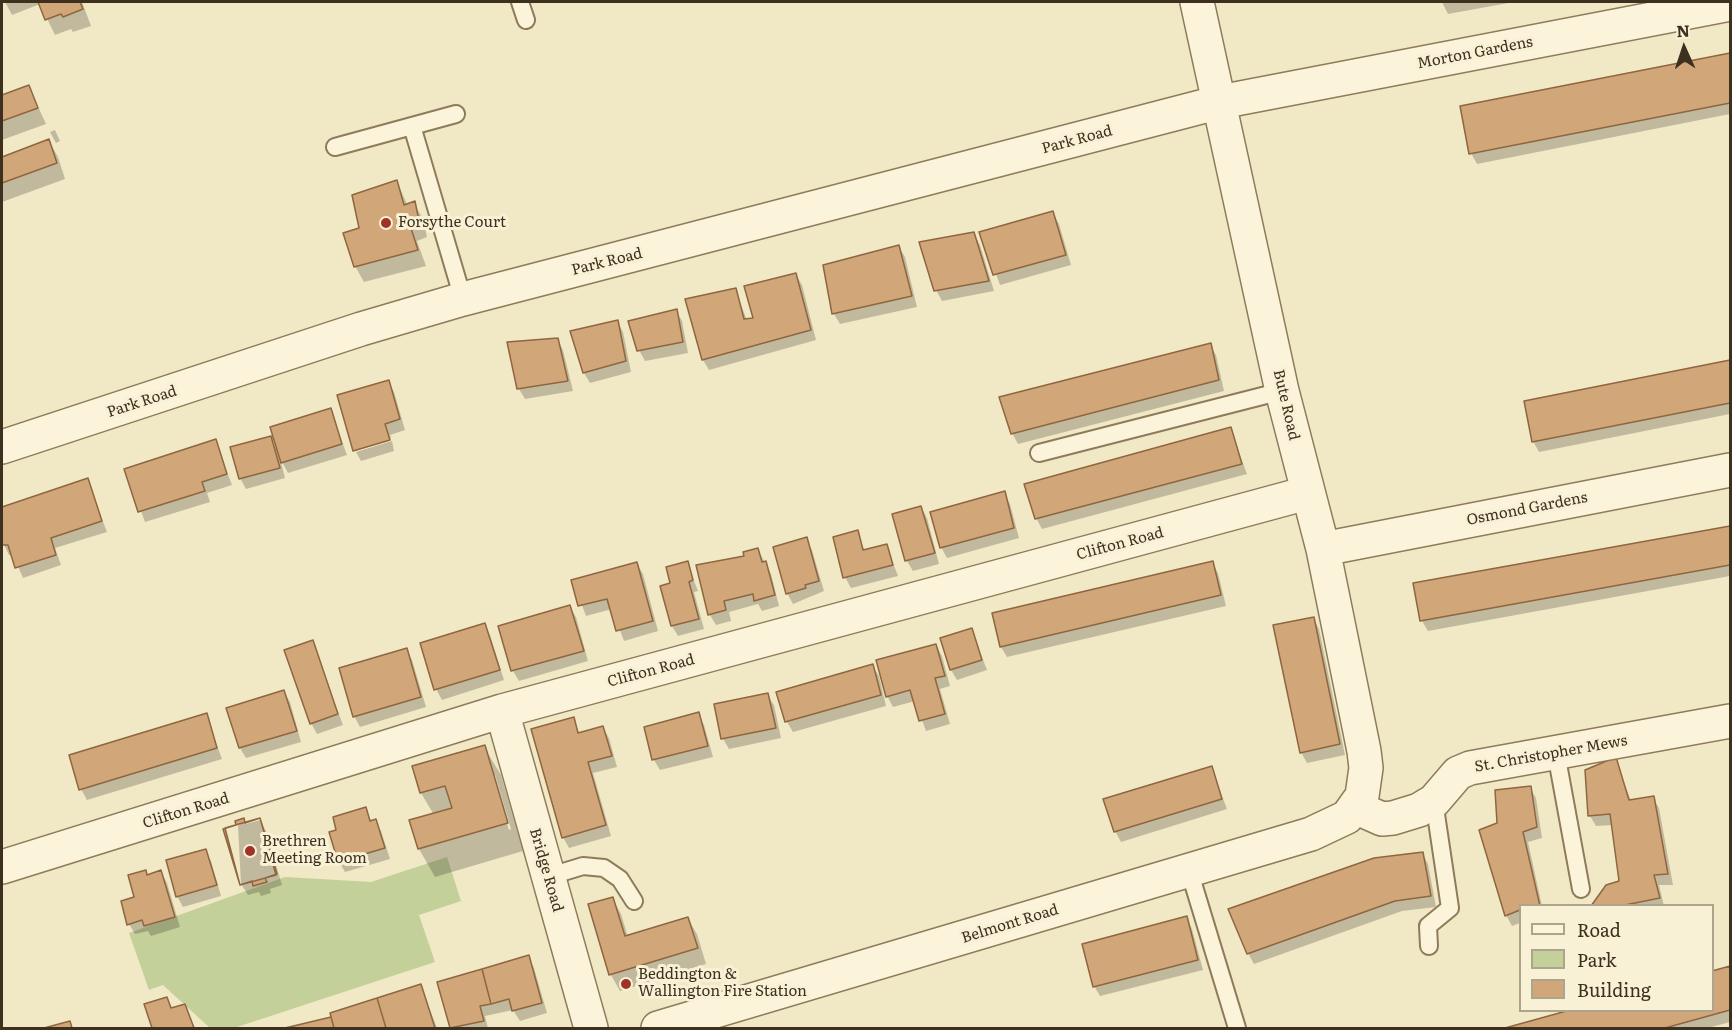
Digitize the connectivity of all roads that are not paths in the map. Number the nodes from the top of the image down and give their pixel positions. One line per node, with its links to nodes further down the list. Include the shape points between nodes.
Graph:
1 (520, 2): 4 (lane)
2 (1197, 2): 5 (street, Bute Road)
3 (1731, 4): 5 (street, Morton Gardens)
4 (526, 20)
5 (1220, 102): 9 (street, Park Road); 10 (street, Bute Road)
6 (456, 114): 7 (lane)
7 (412, 126): 8 (lane); 9 (lane)
8 (335, 147)
9 (463, 299): 11 (street, Park Road)
10 (1282, 391): 12 (lane); 14 (street, Bute Road)
11 (2, 447)
12 (1039, 453)
13 (1731, 470): 15 (street, Osmond Gardens)
14 (1307, 493): 15 (street, Bute Road); 16 (street, Clifton Road)
15 (1323, 549): 20 (street, Bute Road, via 1364,751 1365,784)
16 (502, 711): 21 (street, Clifton Road); 23 (street, Bridge Road)
17 (1731, 721): 18 (street, St. Christopher Mews)
18 (1556, 753): 19 (street, St. Christopher Mews, via 1458,773); 24 (lane)
19 (1434, 801): 20 (street, St. Christopher Mews, via 1419,810 1382,819); 26 (lane, via 1450,908 1428,926)
20 (1355, 807): 22 (street, Belmont Road, via 1335,824 1311,834)
21 (2, 867)
22 (1189, 870): 28 (street, Belmont Road); 29 (lane)
23 (547, 877): 25 (lane, via 583,866 604,868 620,879); 27 (street, Bridge Road)
24 (1581, 889)
25 (634, 901)
26 (1429, 946)
27 (591, 1029)
28 (658, 1029)
29 (1237, 1029)

